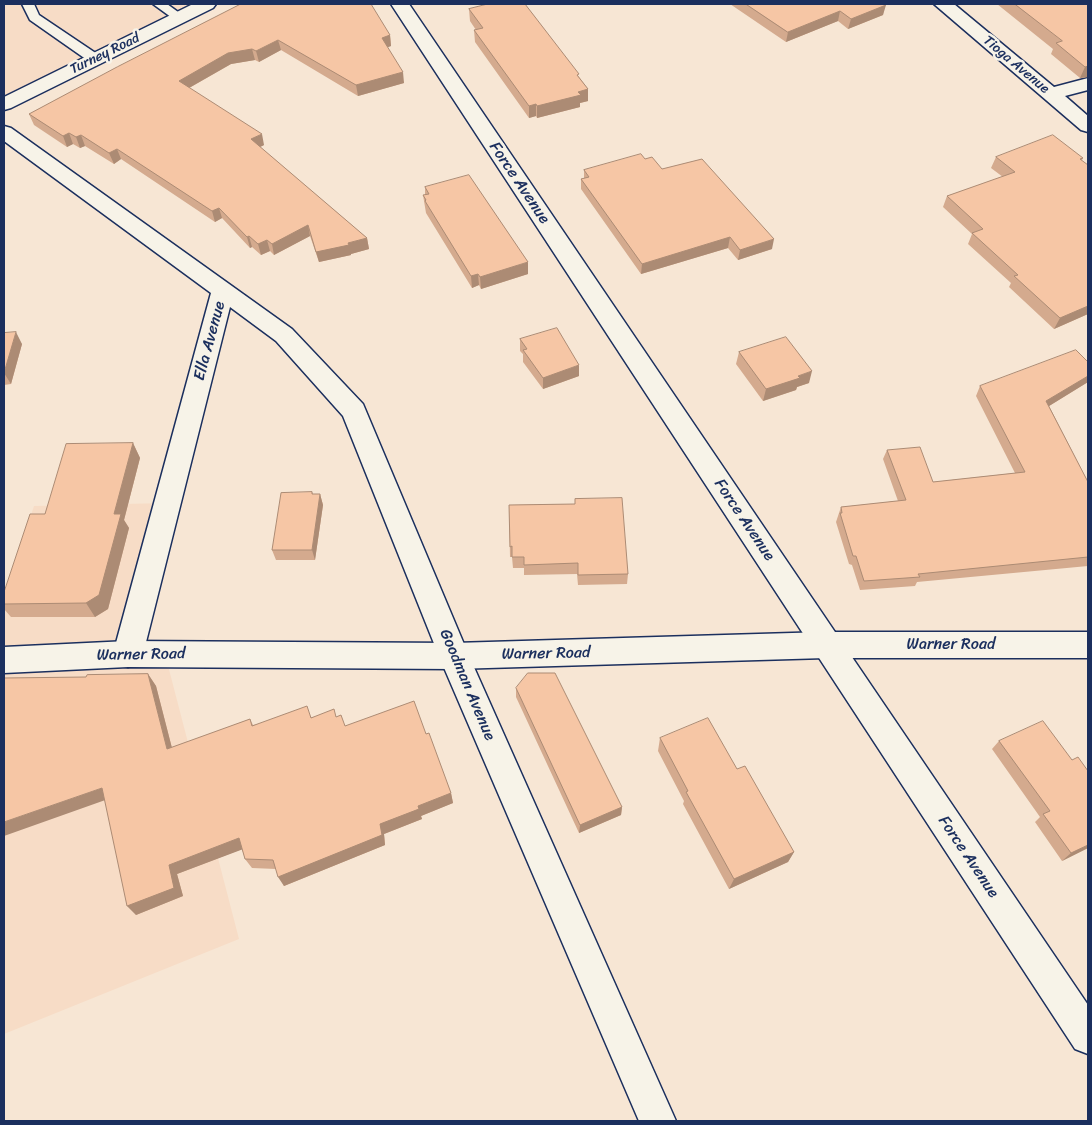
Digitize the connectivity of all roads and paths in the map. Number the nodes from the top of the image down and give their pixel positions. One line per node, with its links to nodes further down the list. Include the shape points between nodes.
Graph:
1 (28, 4): 7 (lane, via 34,17)
2 (158, 4): 6 (lane)
3 (207, 4): 6 (street, Turney Road)
4 (400, 4): 14 (street, Force Avenue)
5 (943, 4): 9 (street, Tioga Avenue)
6 (180, 17): 7 (street, Turney Road)
7 (96, 59): 10 (street, Turney Road)
8 (1088, 84): 9 (street)
9 (1052, 94): 11 (street, Tioga Avenue)
10 (4, 104)
11 (1088, 126)
12 (4, 132): 13 (street, Ella Avenue)
13 (223, 289): 16 (street, Ella Avenue); 17 (street, Goodman Avenue, via 284,335 354,411)
14 (826, 645): 15 (street, Warner Road); 17 (street, Warner Road); 19 (street, Force Avenue)
15 (1088, 645)
16 (128, 654): 17 (street, Warner Road); 18 (street, Warner Road)
17 (454, 656): 20 (street, Goodman Avenue)
18 (4, 660)
19 (1088, 1036)
20 (658, 1121)

